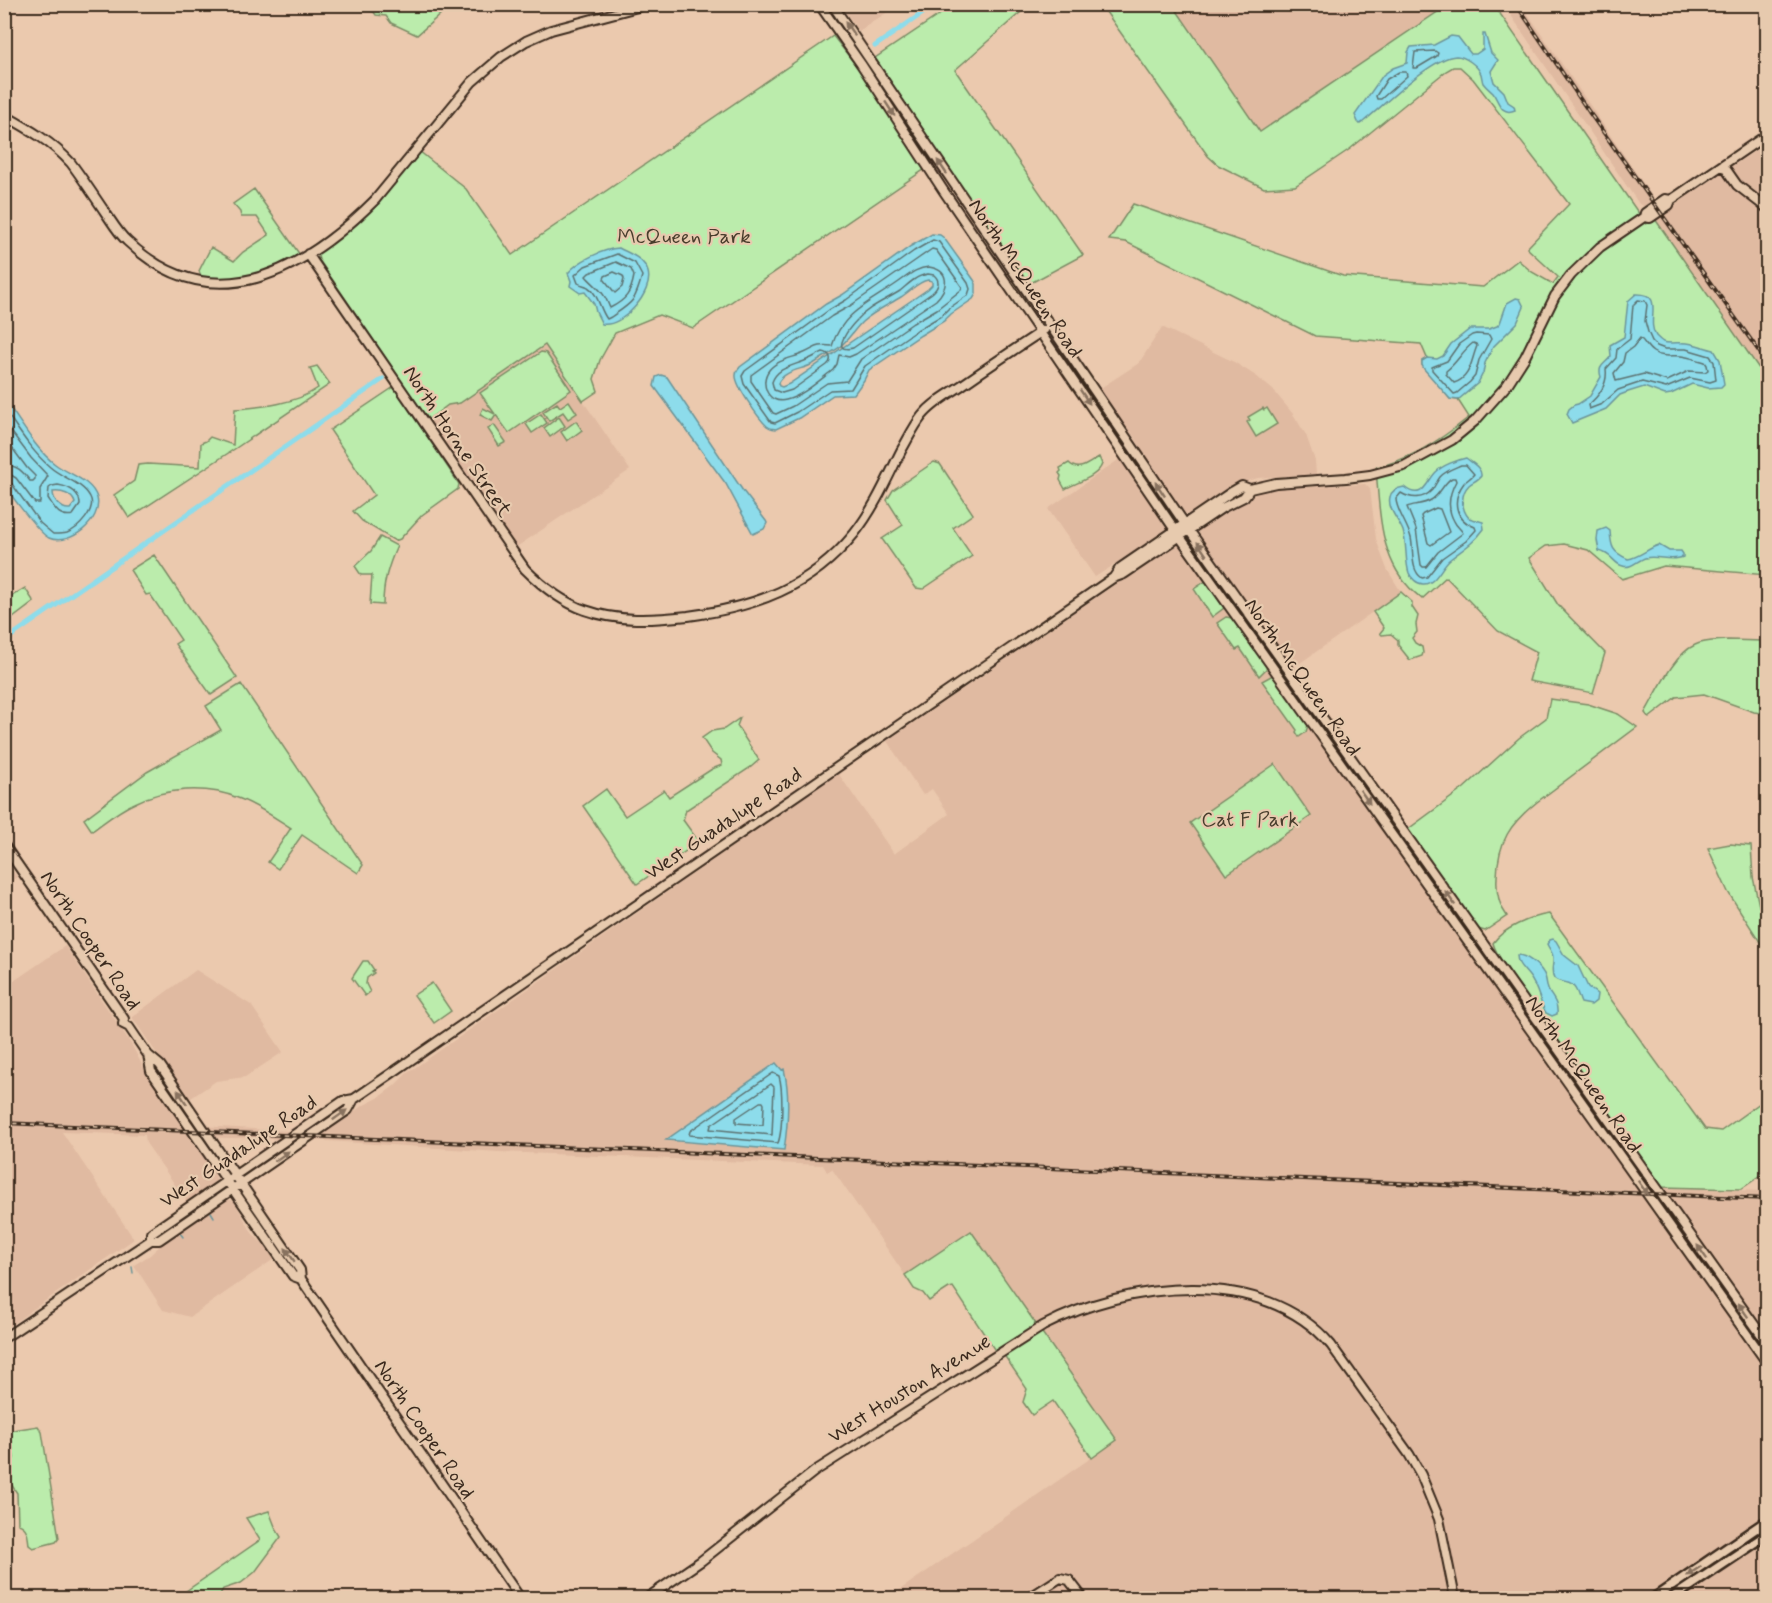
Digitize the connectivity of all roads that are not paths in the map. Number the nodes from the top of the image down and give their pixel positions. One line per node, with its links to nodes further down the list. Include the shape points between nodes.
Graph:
1 (649, 4): 12 (main road, via 551,30 501,57 472,82 375,200)
2 (819, 4): 5 (main road, North McQueen Road)
3 (832, 4): 4 (main road, North McQueen Road, one-way to 3)
4 (867, 54): 5 (main road); 8 (main road, North McQueen Road)
5 (858, 60): 9 (main road, North McQueen Road, one-way to 9)
6 (4, 115): 12 (main road, via 61,152 125,239 153,262 191,279 226,283 272,274)
7 (1767, 134): 10 (main road, West Guadalupe Road)
8 (928, 146): 9 (main road); 13 (main road, North McQueen Road, one-way to 8)
9 (918, 152): 14 (main road, North McQueen Road)
10 (1723, 165): 11 (main road, via 1737,184); 17 (main road, West Guadalupe Road, via 1645,213 1644,218 1600,247 1571,275 1555,296 1507,385 1452,440 1404,466 1370,475 1250,489 1242,486)
11 (1767, 209)
12 (308, 254): 14 (main road, North Horne Street, via 525,569 559,597 583,609 630,620 716,612 749,604 801,580 823,565 854,534 923,415)
13 (1050, 326): 14 (main road, North Horne Street); 16 (main road, North McQueen Road)
14 (1041, 332): 15 (main road, North McQueen Road, one-way to 15)
15 (1103, 424): 16 (main road, via 1118,437); 18 (main road, North McQueen Road)
16 (1124, 435): 17 (main road, North McQueen Road, one-way to 16)
17 (1186, 527): 18 (main road, West Guadalupe Road); 19 (main road, North McQueen Road, one-way to 17)
18 (1178, 533): 20 (main road, North McQueen Road); 23 (main road, West Guadalupe Road, via 1124,574)
19 (1267, 640): 20 (main road); 24 (main road, North McQueen Road, one-way to 19)
20 (1258, 646): 25 (main road, North McQueen Road, one-way to 25)
21 (4, 845): 22 (main road, North Cooper Road, via 124,1019 123,1024)
22 (148, 1055): 26 (main road, North Cooper Road, one-way to 22, via 160,1065); 27 (main road, North Cooper Road, via 152,1071)
23 (354, 1099): 26 (main road, West Guadalupe Road, via 344,1101); 28 (main road, West Guadalupe Road, one-way to 23, via 348,1110)
24 (1598, 1106): 25 (main road); 33 (main road, North McQueen Road, one-way to 24)
25 (1590, 1113): 34 (main road, North McQueen Road, one-way to 34)
26 (235, 1175): 27 (main road, West Guadalupe Road); 28 (main road, North Cooper Road)
27 (226, 1181): 29 (main road, North Cooper Road); 30 (main road, West Guadalupe Road, via 151,1233)
28 (241, 1184): 29 (main road, West Guadalupe Road); 31 (main road, North Cooper Road, one-way to 28, via 300,1270)
29 (232, 1190): 30 (main road, West Guadalupe Road, via 159,1240); 31 (main road, North Cooper Road, via 293,1276)
30 (151, 1240): 32 (main road, West Guadalupe Road)
31 (301, 1279): 39 (main road, North Cooper Road)
32 (4, 1338)
33 (1767, 1344)
34 (1767, 1364)
35 (1767, 1520): 37 (main road)
36 (1767, 1534): 38 (main road)
37 (1731, 1545): 38 (main road); 44 (main road, one-way to 44)
38 (1737, 1554): 45 (main road)
39 (520, 1599)
40 (647, 1599): 43 (main road, West Houston Avenue, via 701,1562 815,1471 1057,1318 1145,1292 1193,1290 1226,1292 1275,1304 1319,1331 1409,1454 1429,1491 1439,1519)
41 (1029, 1599): 42 (main road, via 1065,1578)
42 (1083, 1599)
43 (1455, 1599)
44 (1654, 1599)
45 (1672, 1599)

